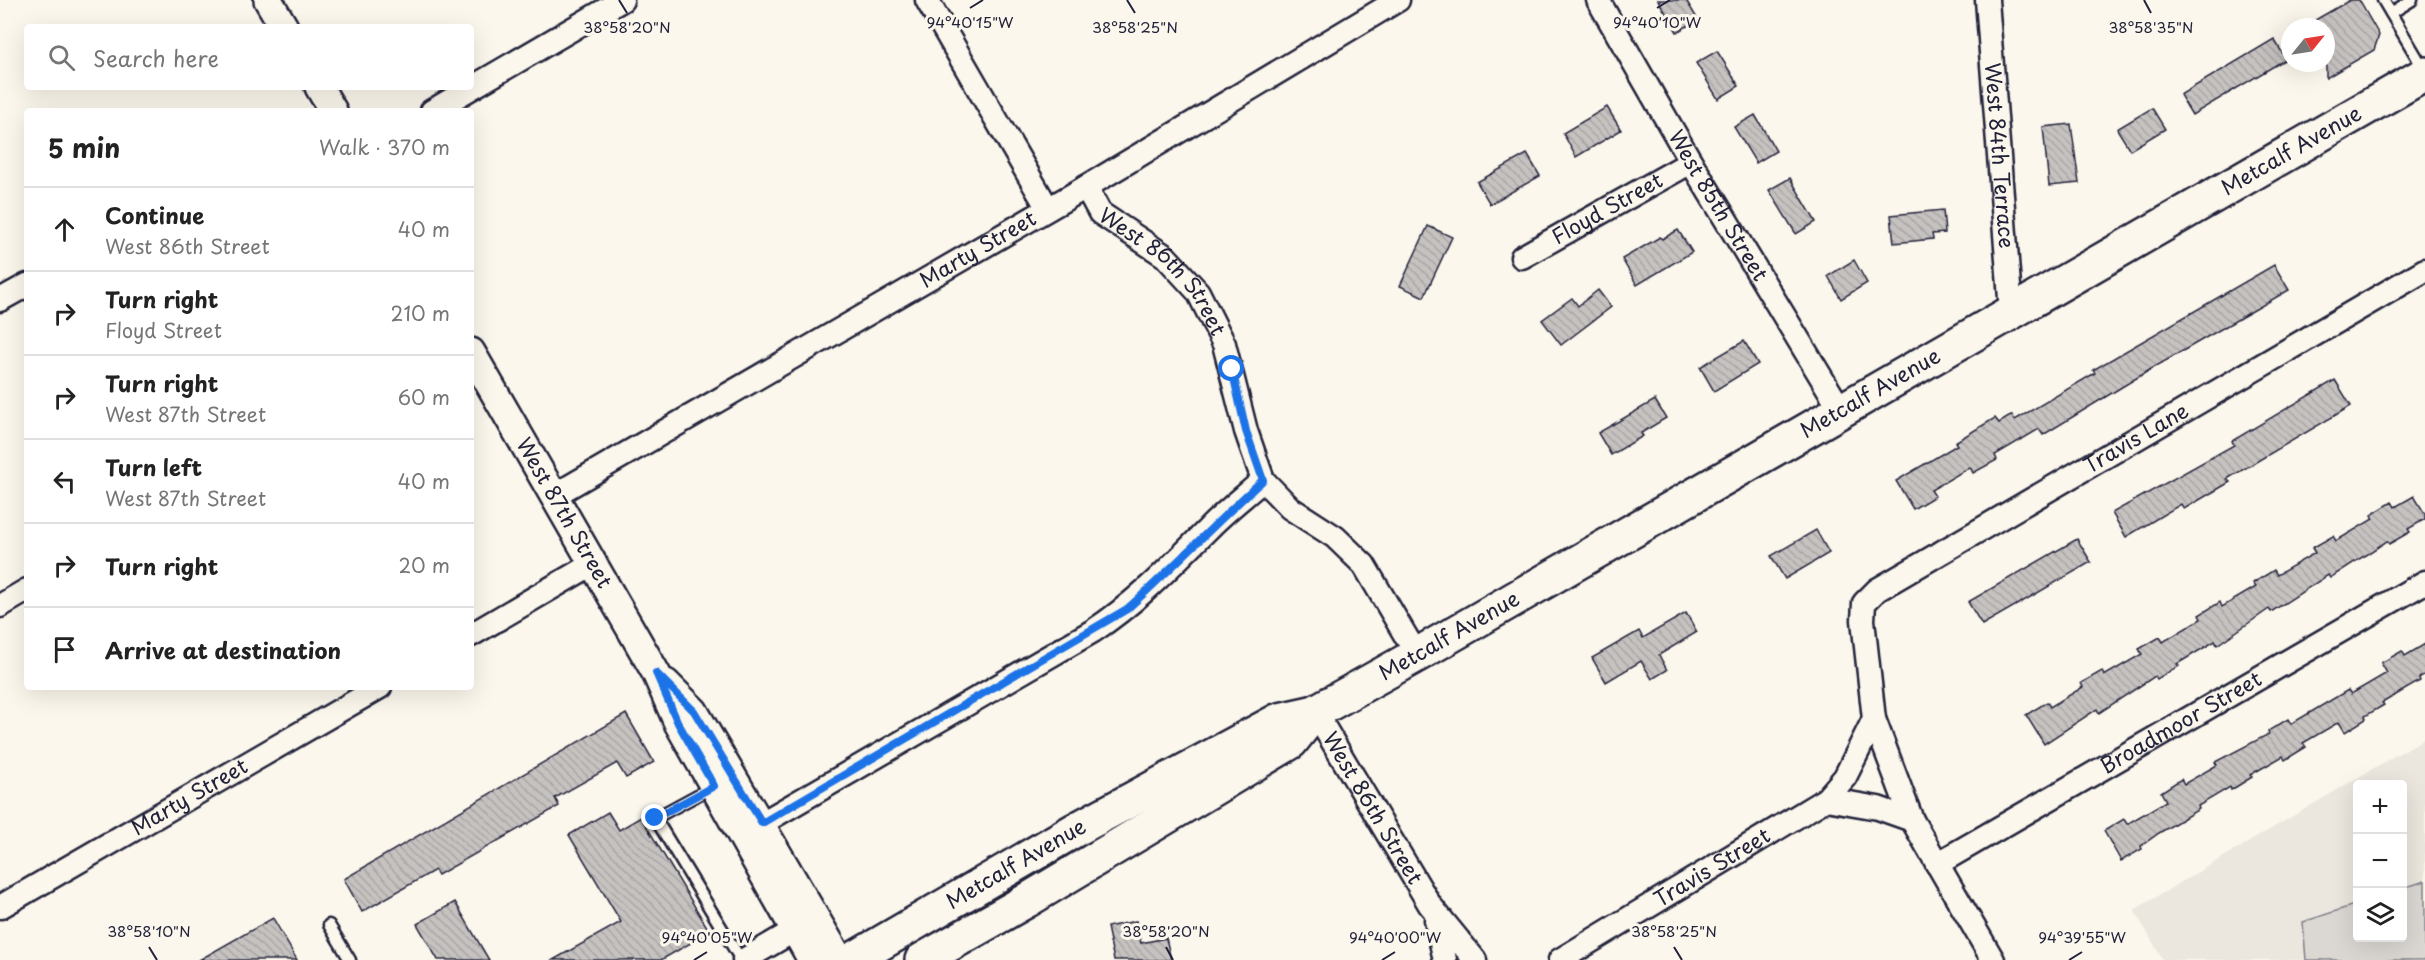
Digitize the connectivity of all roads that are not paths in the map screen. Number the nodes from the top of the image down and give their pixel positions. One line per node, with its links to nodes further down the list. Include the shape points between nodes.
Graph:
1 (268, 0): 10 (street)
2 (622, 0): 12 (street)
3 (927, 0): 19 (street)
4 (1398, 0): 18 (street, Marty Street)
5 (1598, 0): 17 (street, West 85th Street)
6 (1987, 0): 24 (street, West 84th Terrace)
7 (2383, 0): 9 (lane)
8 (2412, 0): 9 (lane)
9 (2391, 13): 11 (lane)
10 (282, 24)
11 (2425, 73): 24 (main road, Metcalf Avenue)
12 (474, 86)
13 (321, 90): 15 (street)
14 (468, 90): 16 (street)
15 (331, 108)
16 (437, 108)
17 (1691, 162): 20 (street, Floyd Street); 26 (street, West 85th Street)
18 (1086, 187): 19 (street, Marty Street); 27 (street, West 86th Street, via 1100,213 1165,256 1204,301 1224,344)
19 (1047, 207): 28 (street, Marty Street)
20 (1522, 257)
21 (2425, 270): 38 (street, Travis Lane, via 1876,590 1864,603 1863,620)
22 (24, 287): 23 (street)
23 (0, 300)
24 (2011, 312): 26 (main road, Metcalf Avenue)
25 (474, 357): 28 (street, West 87th Street)
26 (1841, 410): 34 (main road, Metcalf Avenue)
27 (1263, 480): 34 (street, West 86th Street, via 1290,508 1335,537 1364,566); 42 (street, via 1127,609)
28 (555, 495): 29 (street, West 87th Street)
29 (594, 563): 33 (street); 35 (street, West 87th Street)
30 (2425, 582): 43 (street, Broadmoor Street)
31 (24, 592): 32 (street)
32 (0, 606)
33 (474, 632)
34 (1417, 655): 37 (main road, Metcalf Avenue)
35 (656, 673): 39 (street, West 87th Street, via 678,723); 42 (street, West 87th Street, via 694,711)
36 (375, 690): 45 (street, Marty Street)
37 (1315, 712): 44 (street, West 86th Street); 53 (main road, Metcalf Avenue, via 1279,720 1075,830); 54 (main road, Metcalf Avenue, via 1291,741)
38 (1874, 719): 40 (street, Travis Street, via 1845,777); 41 (street)
39 (714, 786): 47 (street, West 87th Street); 50 (lane, via 655,818)
40 (1826, 799): 41 (street, via 1878,808); 48 (street, Travis Street)
41 (1912, 820): 43 (street)
42 (762, 823): 52 (street, West 87th Street)
43 (1937, 864): 58 (street)
44 (1430, 905): 55 (street, West 86th Street); 56 (street, West 86th Street)
45 (0, 908)
46 (329, 926): 49 (lane)
47 (795, 930): 50 (street); 51 (street, West 87th Street)
48 (1564, 956): 57 (street, Travis Street)
49 (350, 960)
50 (742, 960)
51 (812, 960)
52 (840, 960)
53 (852, 960)
54 (922, 960)
55 (1445, 960)
56 (1475, 960)
57 (1544, 960)
58 (1993, 960)

